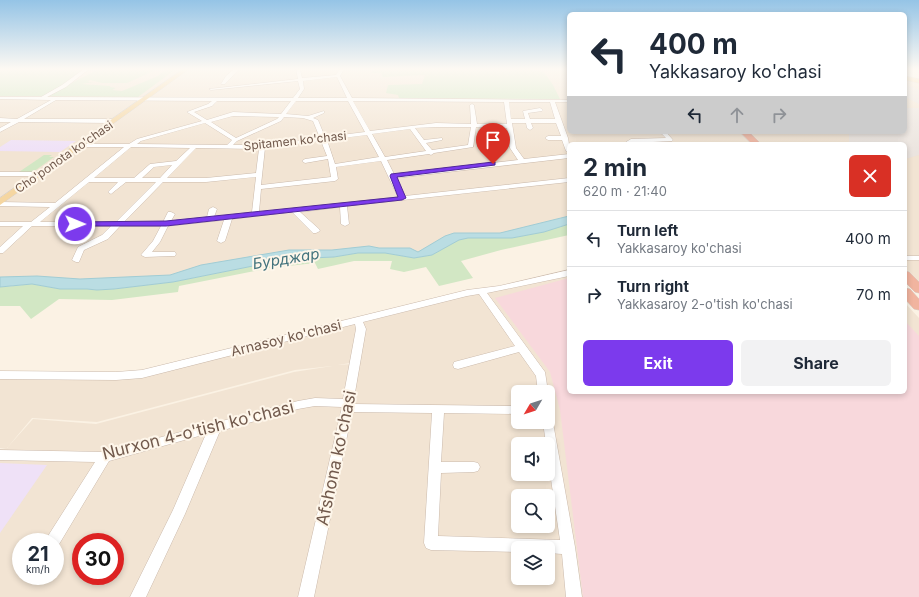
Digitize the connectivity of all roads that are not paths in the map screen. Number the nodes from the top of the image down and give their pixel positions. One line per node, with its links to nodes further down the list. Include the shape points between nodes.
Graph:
1 (42, 97): 6 (street)
2 (147, 97): 8 (main road, Cho'ponota ko'chasi)
3 (296, 97): 10 (street)
4 (348, 97): 11 (street)
5 (0, 99): 6 (street)
6 (38, 99): 7 (street); 8 (street)
7 (54, 100): 8 (street); 22 (street)
8 (143, 100): 9 (street); 23 (main road, Cho'ponota ko'chasi); 46 (main road, Cho'ponota ko'chasi)
9 (215, 100): 10 (street); 24 (street, via 210,105 190,112)
10 (294, 100): 11 (street); 19 (street)
11 (349, 100): 12 (street); 32 (street)
12 (506, 101): 13 (street); 15 (street); 27 (street)
13 (567, 101)
14 (567, 101): 15 (street)
15 (552, 102): 26 (street)
16 (472, 105): 28 (street)
17 (540, 110): 25 (street, via 525,112)
18 (322, 112): 20 (street)
19 (282, 116): 20 (street); 24 (street, via 233,114); 40 (street, via 279,120)
20 (310, 117): 38 (street, via 315,120)
21 (0, 120): 22 (street)
22 (18, 120): 23 (street); 31 (street)
23 (112, 121): 46 (main road, Cho'ponota ko'chasi)
24 (207, 121): 40 (street); 47 (street, via 139,140)
25 (527, 121): 26 (street, Spitamen ko'chasi); 27 (street, Spitamen ko'chasi); 30 (street)
26 (558, 121): 37 (street)
27 (509, 123): 28 (street, Spitamen ko'chasi); 55 (street, via 513,148)
28 (474, 125): 29 (street, Spitamen ko'chasi); 51 (street, via 471,146)
29 (411, 127): 32 (street, Spitamen ko'chasi); 41 (street)
30 (530, 128)
31 (0, 130)
32 (369, 133): 38 (street, Spitamen ko'chasi); 54 (street)
33 (665, 134): 42 (street, via 670,140)
34 (739, 134): 43 (highway)
35 (746, 134): 44 (highway)
36 (548, 138): 37 (street)
37 (565, 138): 45 (street)
38 (323, 139): 50 (street, Spitamen ko'chasi); 53 (street)
39 (440, 139): 41 (street)
40 (235, 140): 49 (street)
41 (422, 142): 51 (street)
42 (629, 142)
43 (747, 142)
44 (755, 142)
45 (567, 144)
46 (79, 145): 47 (street, Spitamen ko'chasi); 60 (main road, Cho'ponota ko'chasi)
47 (129, 146): 48 (street, Spitamen ko'chasi); 63 (street)
48 (195, 146): 49 (street, Spitamen ko'chasi); 57 (street)
49 (228, 147): 50 (street, Spitamen ko'chasi)
50 (262, 147): 61 (street)
51 (431, 153): 54 (street)
52 (567, 156): 55 (street)
53 (331, 157): 56 (street); 58 (street)
54 (384, 160): 58 (street); 62 (street)
55 (521, 160): 62 (street)
56 (305, 161)
57 (179, 162): 65 (street, via 152,165); 66 (street)
58 (332, 166): 68 (street, via 335,179)
59 (0, 174): 60 (street)
60 (38, 174): 71 (main road, Cho'ponota ko'chasi)
61 (259, 175): 66 (street, via 206,180); 68 (street)
62 (394, 176): 70 (street)
63 (87, 180): 64 (street); 73 (street)
64 (124, 180): 65 (street); 69 (street)
65 (136, 180): 66 (street)
66 (161, 180): 86 (street)
67 (567, 180): 70 (street)
68 (259, 187): 79 (street)
69 (111, 192)
70 (402, 198): 72 (street)
71 (0, 202): 73 (street)
72 (371, 202): 74 (street); 76 (street)
73 (56, 204): 84 (street)
74 (343, 205): 77 (street); 88 (street)
75 (213, 209): 82 (street)
76 (374, 210)
77 (295, 211): 79 (street); 89 (street)
78 (171, 214): 87 (street)
79 (255, 214): 81 (street)
80 (82, 217): 85 (street)
81 (229, 217): 82 (street); 90 (street)
82 (210, 219): 87 (street)
83 (0, 224): 84 (street)
84 (31, 224): 85 (street); 91 (street)
85 (75, 224): 86 (street)
86 (117, 224): 87 (street); 95 (street, via 105,236 81,248)
87 (166, 224): 92 (street, via 145,255)
88 (345, 224)
89 (316, 231)
90 (221, 241)
91 (0, 252)
92 (172, 254)
93 (907, 258): 94 (street)
94 (919, 258)
95 (76, 260)
96 (567, 273): 99 (street, Arnasoy ko'chasi)
97 (907, 277): 98 (highway)
98 (919, 289)
99 (482, 292): 102 (street, Arnasoy ko'chasi, via 466,293); 103 (street)
100 (907, 294): 101 (highway)
101 (919, 306)
102 (358, 320): 105 (street, Arnasoy ko'chasi, via 136,375); 107 (street, Afshona ko'chasi, via 361,329)
103 (522, 348): 104 (street); 106 (street, via 540,375)
104 (458, 365)
105 (0, 375)
106 (542, 385)
107 (348, 405): 108 (street, Nurxon 4-o'tish ko'chasi); 110 (street, Nurxon 4-o'tish ko'chasi, via 306,403); 119 (street, Afshona ko'chasi)
108 (438, 410): 109 (street, Nurxon 4-o'tish ko'chasi); 115 (street)
109 (511, 410)
110 (216, 426): 113 (street, Nurxon 4-o'tish ko'chasi); 118 (street)
111 (549, 429): 117 (street)
112 (0, 455): 113 (street, Nurxon 4-o'tish ko'chasi)
113 (105, 457): 116 (street)
114 (474, 467): 115 (street)
115 (434, 468): 117 (street, via 431,543)
116 (58, 533)
117 (568, 547): 120 (street)
118 (138, 597)
119 (306, 597)
120 (574, 597)

